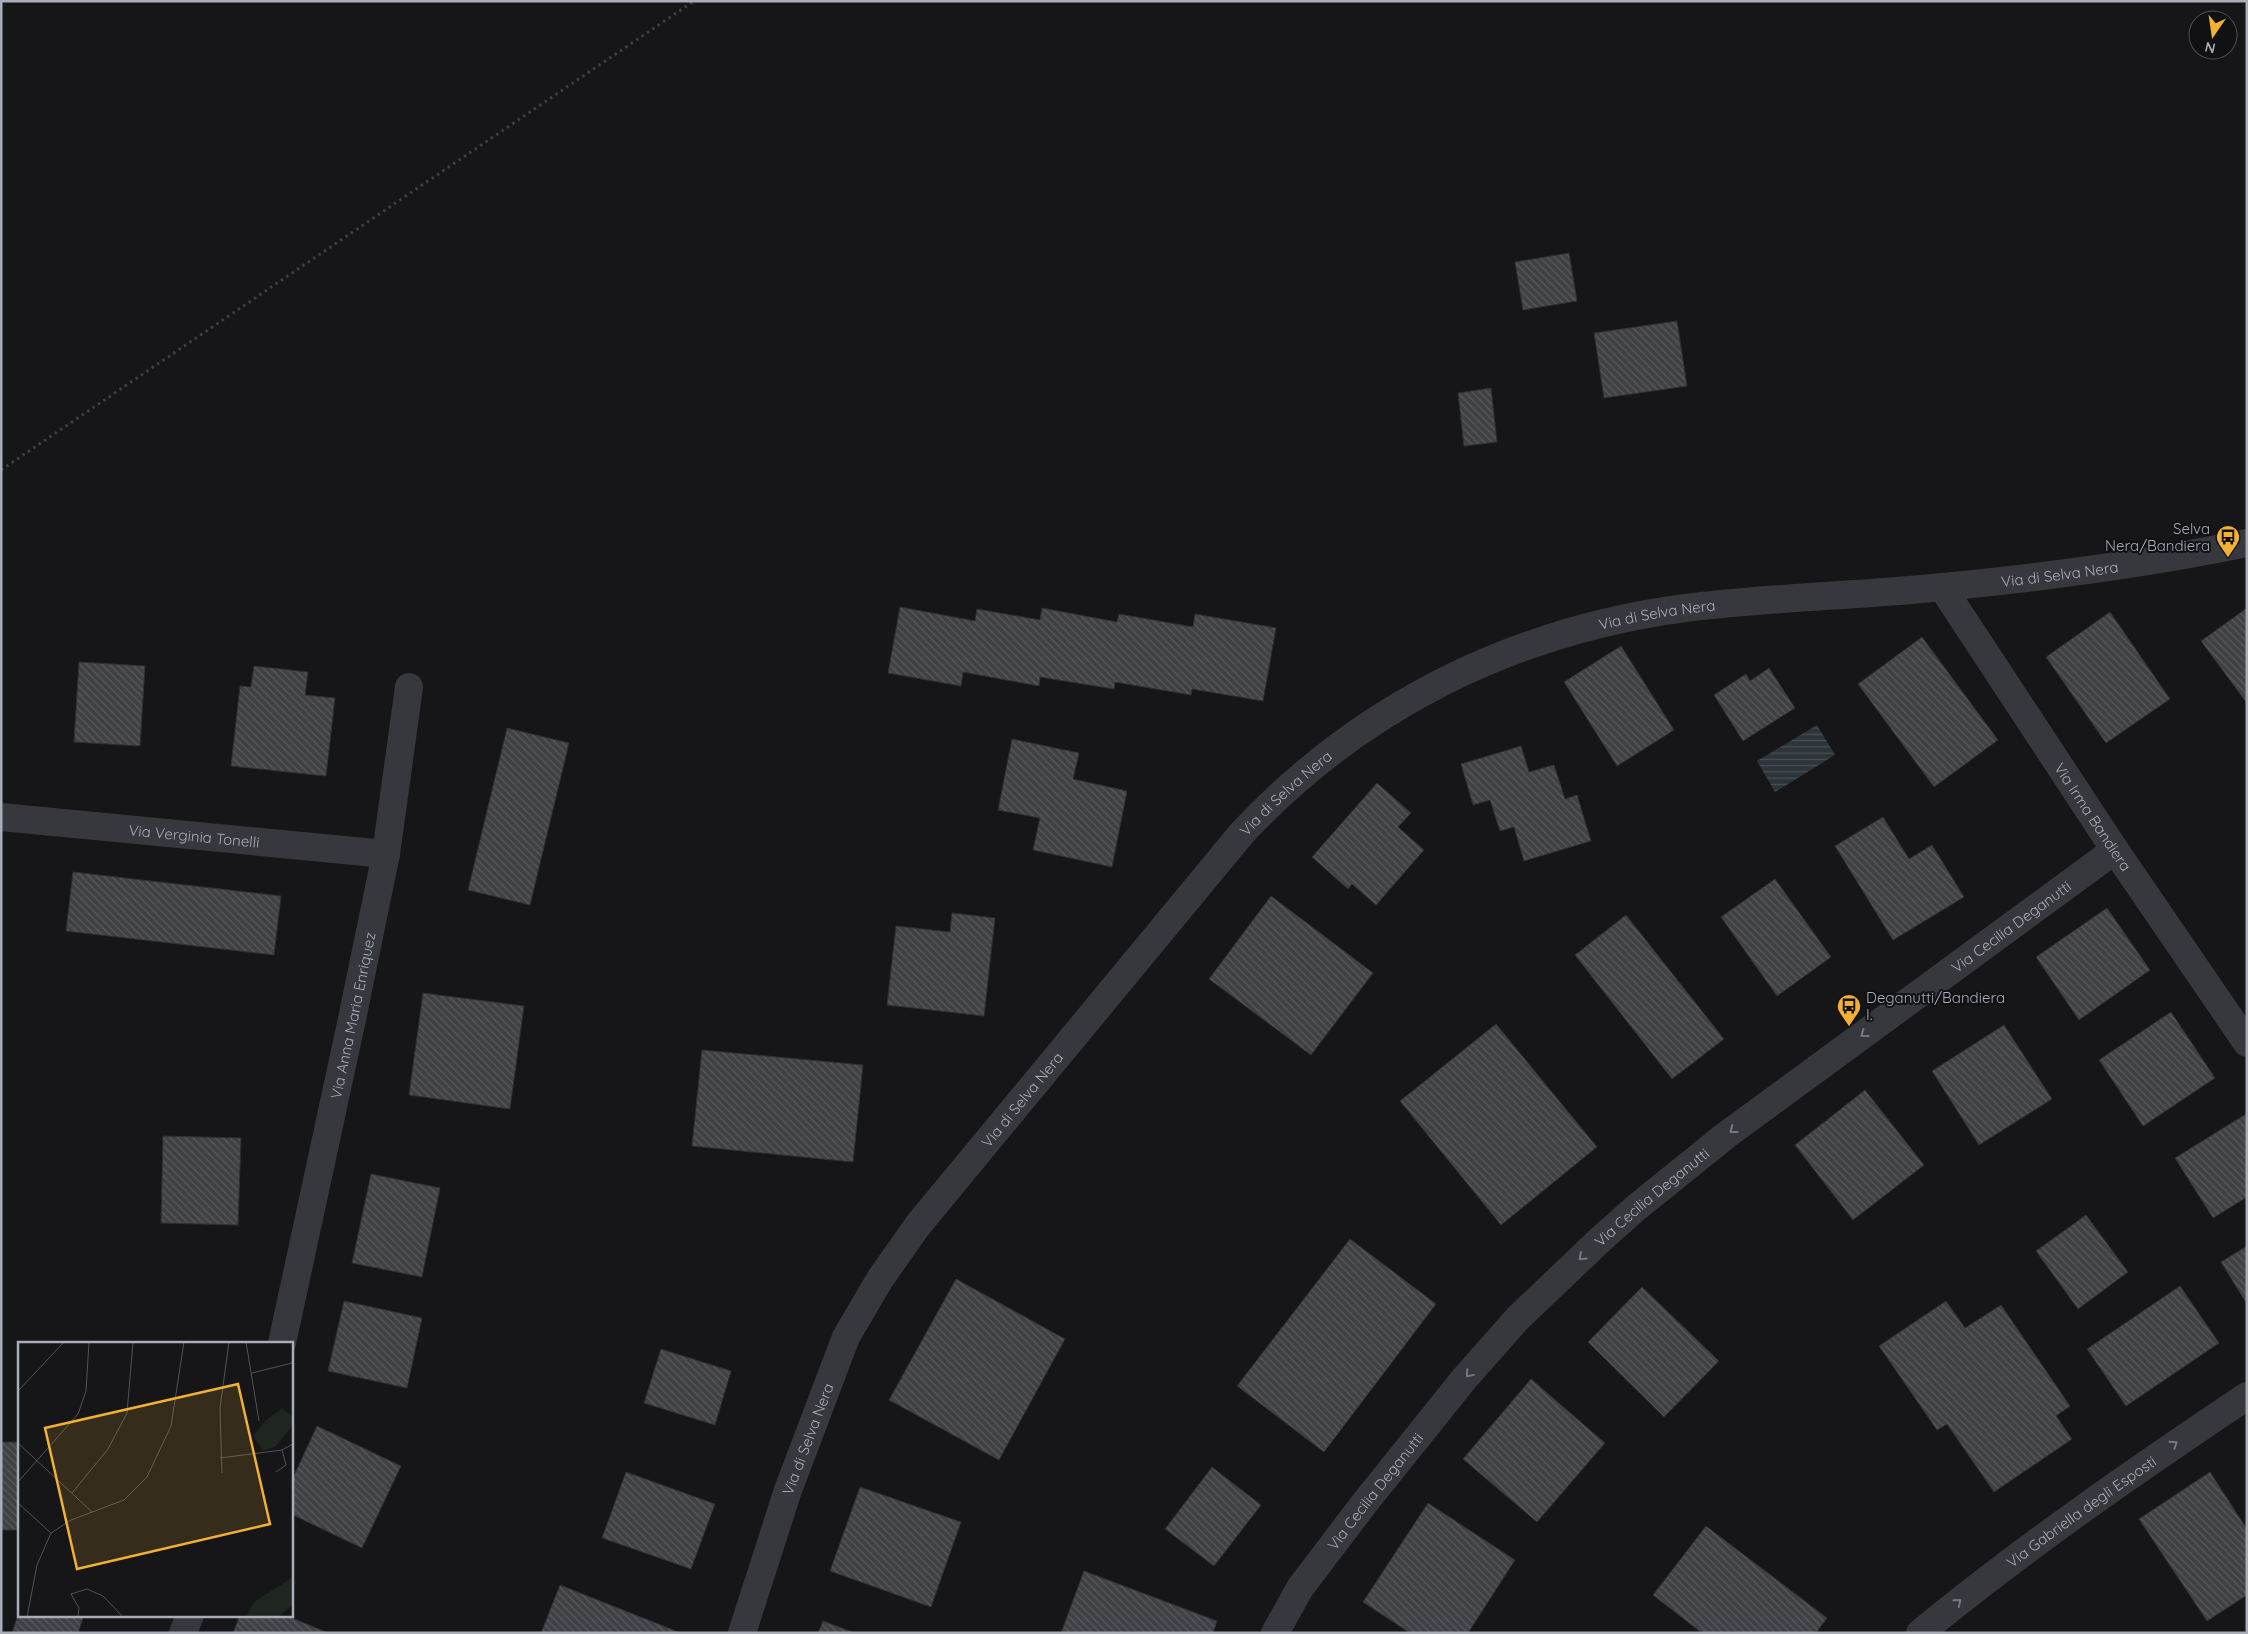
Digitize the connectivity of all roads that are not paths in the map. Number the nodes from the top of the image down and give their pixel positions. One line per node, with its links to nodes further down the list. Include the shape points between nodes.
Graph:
1 (2247, 543): 2 (street, Via di Selva Nera, via 2150,562)
2 (1942, 587): 5 (street, Via Irma Bandiera); 12 (street, Via di Selva Nera, via 1685,608 1562,635 1448,678 1392,709 1312,767 1242,833 918,1225 880,1278 846,1337 833,1369 788,1490)
3 (409, 687): 6 (street, Via Anna Maria Enriquez)
4 (1, 817): 6 (street, Via Verginia Tonelli)
5 (2115, 850): 7 (street, Via Irma Bandiera); 13 (street, Via Cecilia Deganutti, one-way to 13, via 1724,1136 1594,1245 1518,1318 1464,1379 1300,1588)
6 (386, 854): 8 (street, Via Anna Maria Enriquez)
7 (2247, 1043)
8 (282, 1342)
9 (2247, 1396): 14 (street, Via Gabriella degli Esposti, one-way to 9, via 2109,1488)
10 (190, 1616): 11 (street)
11 (183, 1633)
12 (742, 1633)
13 (1275, 1633)
14 (1920, 1633)

